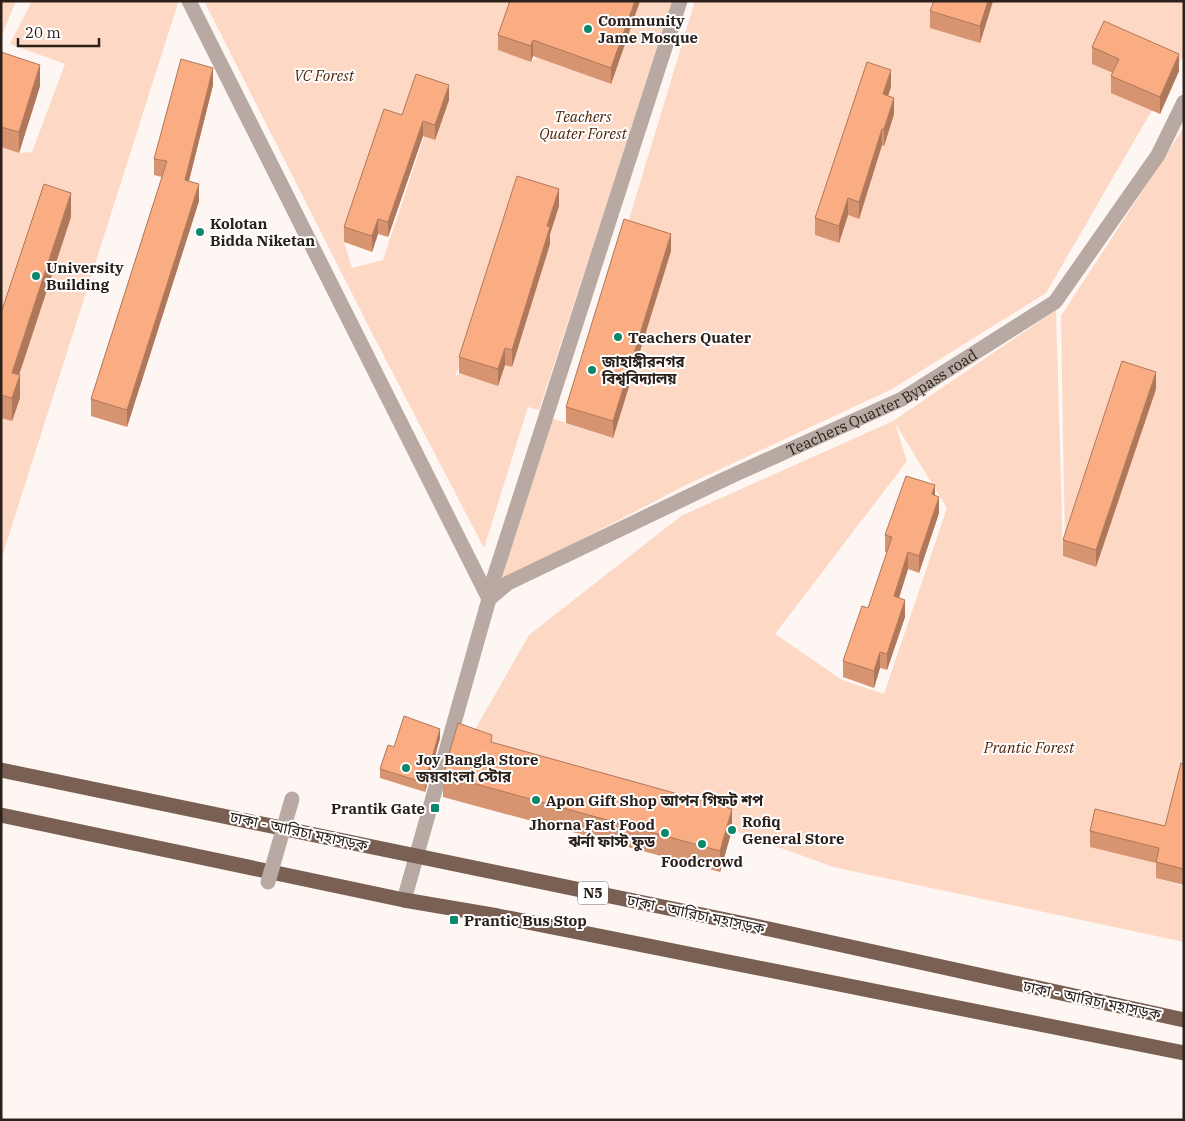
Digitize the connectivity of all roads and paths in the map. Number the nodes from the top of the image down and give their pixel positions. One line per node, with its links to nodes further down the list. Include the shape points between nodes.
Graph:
1 (189, 1): 4 (street)
2 (680, 1): 4 (street)
3 (1184, 102): 4 (street, Teachers Quarter Bypass road, via 1158,155 1055,302 902,399 508,583)
4 (489, 599): 8 (street)
5 (1, 770): 8 (highway, ঢাকা - আরিচা মহাসড়ক / N5)
6 (292, 799): 9 (street, bridge)
7 (1, 815): 10 (highway)
8 (418, 856): 10 (street); 11 (highway, ঢাকা - আরিচা মহাসড়ক / N5)
9 (268, 882)
10 (404, 900): 12 (highway)
11 (1184, 1020)
12 (1184, 1053)

